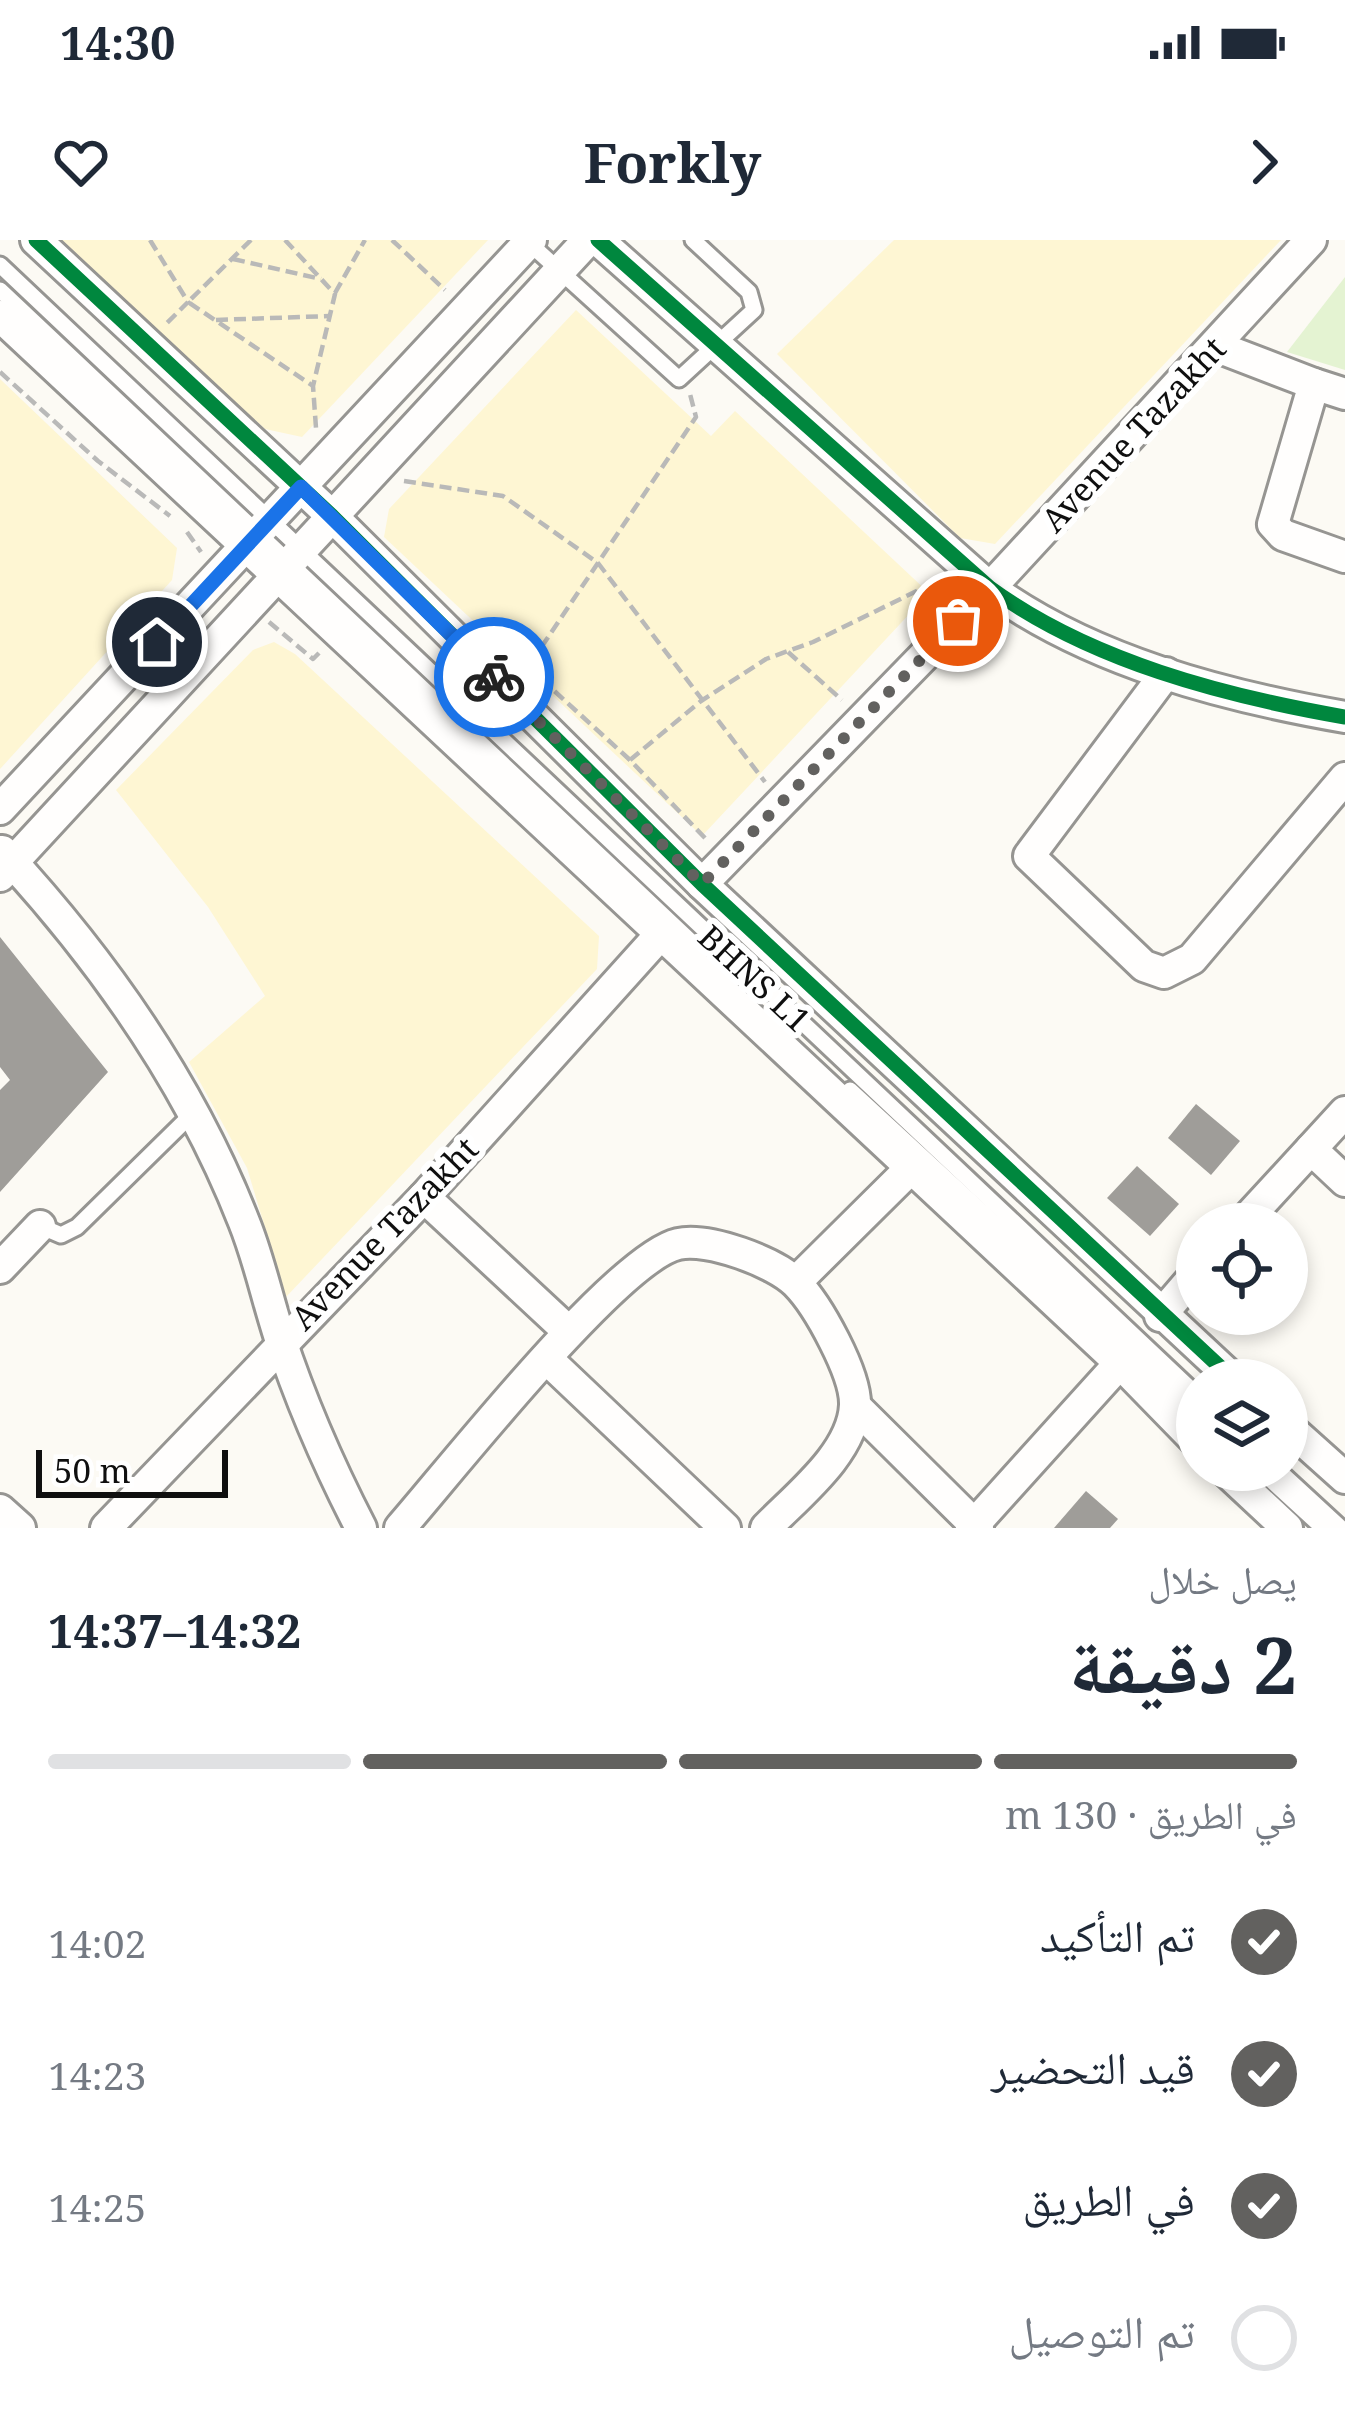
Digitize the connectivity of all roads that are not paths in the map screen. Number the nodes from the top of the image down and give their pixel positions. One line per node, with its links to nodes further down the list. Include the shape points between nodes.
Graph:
1 (37, 240): 15 (street)
2 (588, 240): 8 (street)
3 (598, 240): 12 (street)
4 (693, 240): 12 (lane, via 755,304)
5 (1311, 240): 11 (street, Avenue Tazakht)
6 (529, 241): 8 (lane); 15 (street)
7 (0, 265): 17 (lane)
8 (560, 271): 12 (lane, via 682,379); 16 (street)
9 (0, 290): 17 (lane)
10 (0, 316): 17 (street)
11 (1216, 346): 13 (street); 20 (street, Avenue Tazakht)
12 (716, 351): 20 (street)
13 (1314, 383): 14 (street); 18 (street, via 1273,524)
14 (1345, 394)
15 (301, 487): 16 (street); 17 (street)
16 (332, 516): 19 (street); 26 (street)
17 (260, 532): 19 (street); 24 (street)
18 (1345, 557)
19 (290, 561): 25 (street); 27 (street, via 339,630); 45 (lane, BHNS L1); 46 (lane, BHNS L1)
20 (990, 588): 21 (street, via 1035,621); 26 (street, Avenue Tazakht)
21 (1166, 673): 22 (street); 23 (street, via 1029,856 1144,967 1164,973 1192,959)
22 (1345, 717)
23 (1345, 778)
24 (0, 809)
25 (4, 863): 29 (street, via 120,994)
26 (713, 873): 39 (street)
27 (660, 935): 31 (street); 33 (street, Avenue Tazakht)
28 (1345, 1112): 30 (street)
29 (192, 1114): 35 (lane, via 77,1227 61,1235); 41 (street, via 244,1222)
30 (1311, 1149): 32 (street); 34 (street)
31 (910, 1169): 37 (street); 44 (street)
32 (1345, 1180)
33 (424, 1197): 40 (street); 41 (street, Avenue Tazakht)
34 (1261, 1203)
35 (40, 1226): 36 (street)
36 (0, 1268)
37 (796, 1282): 40 (street, via 714,1244 679,1244 645,1258); 47 (street, via 842,1358)
38 (1176, 1298): 39 (street)
39 (1160, 1316): 42 (street)
40 (569, 1332): 43 (street)
41 (281, 1340): 57 (street, Avenue Tazakht); 58 (street)
42 (1210, 1359)
43 (548, 1360): 59 (street); 60 (street)
44 (1120, 1363): 48 (street); 55 (street)
45 (1176, 1376)
46 (1176, 1391)
47 (855, 1406): 55 (street); 61 (street, via 831,1460)
48 (1176, 1420)
49 (1308, 1445): 50 (street)
50 (1345, 1478)
51 (1247, 1491): 62 (street)
52 (1282, 1491): 63 (lane)
53 (1301, 1491): 64 (lane)
54 (0, 1510): 56 (street)
55 (974, 1527)
56 (20, 1528)
57 (106, 1528)
58 (361, 1528)
59 (400, 1528)
60 (725, 1528)
61 (766, 1528)
62 (1287, 1528)
63 (1322, 1528)
64 (1341, 1528)

